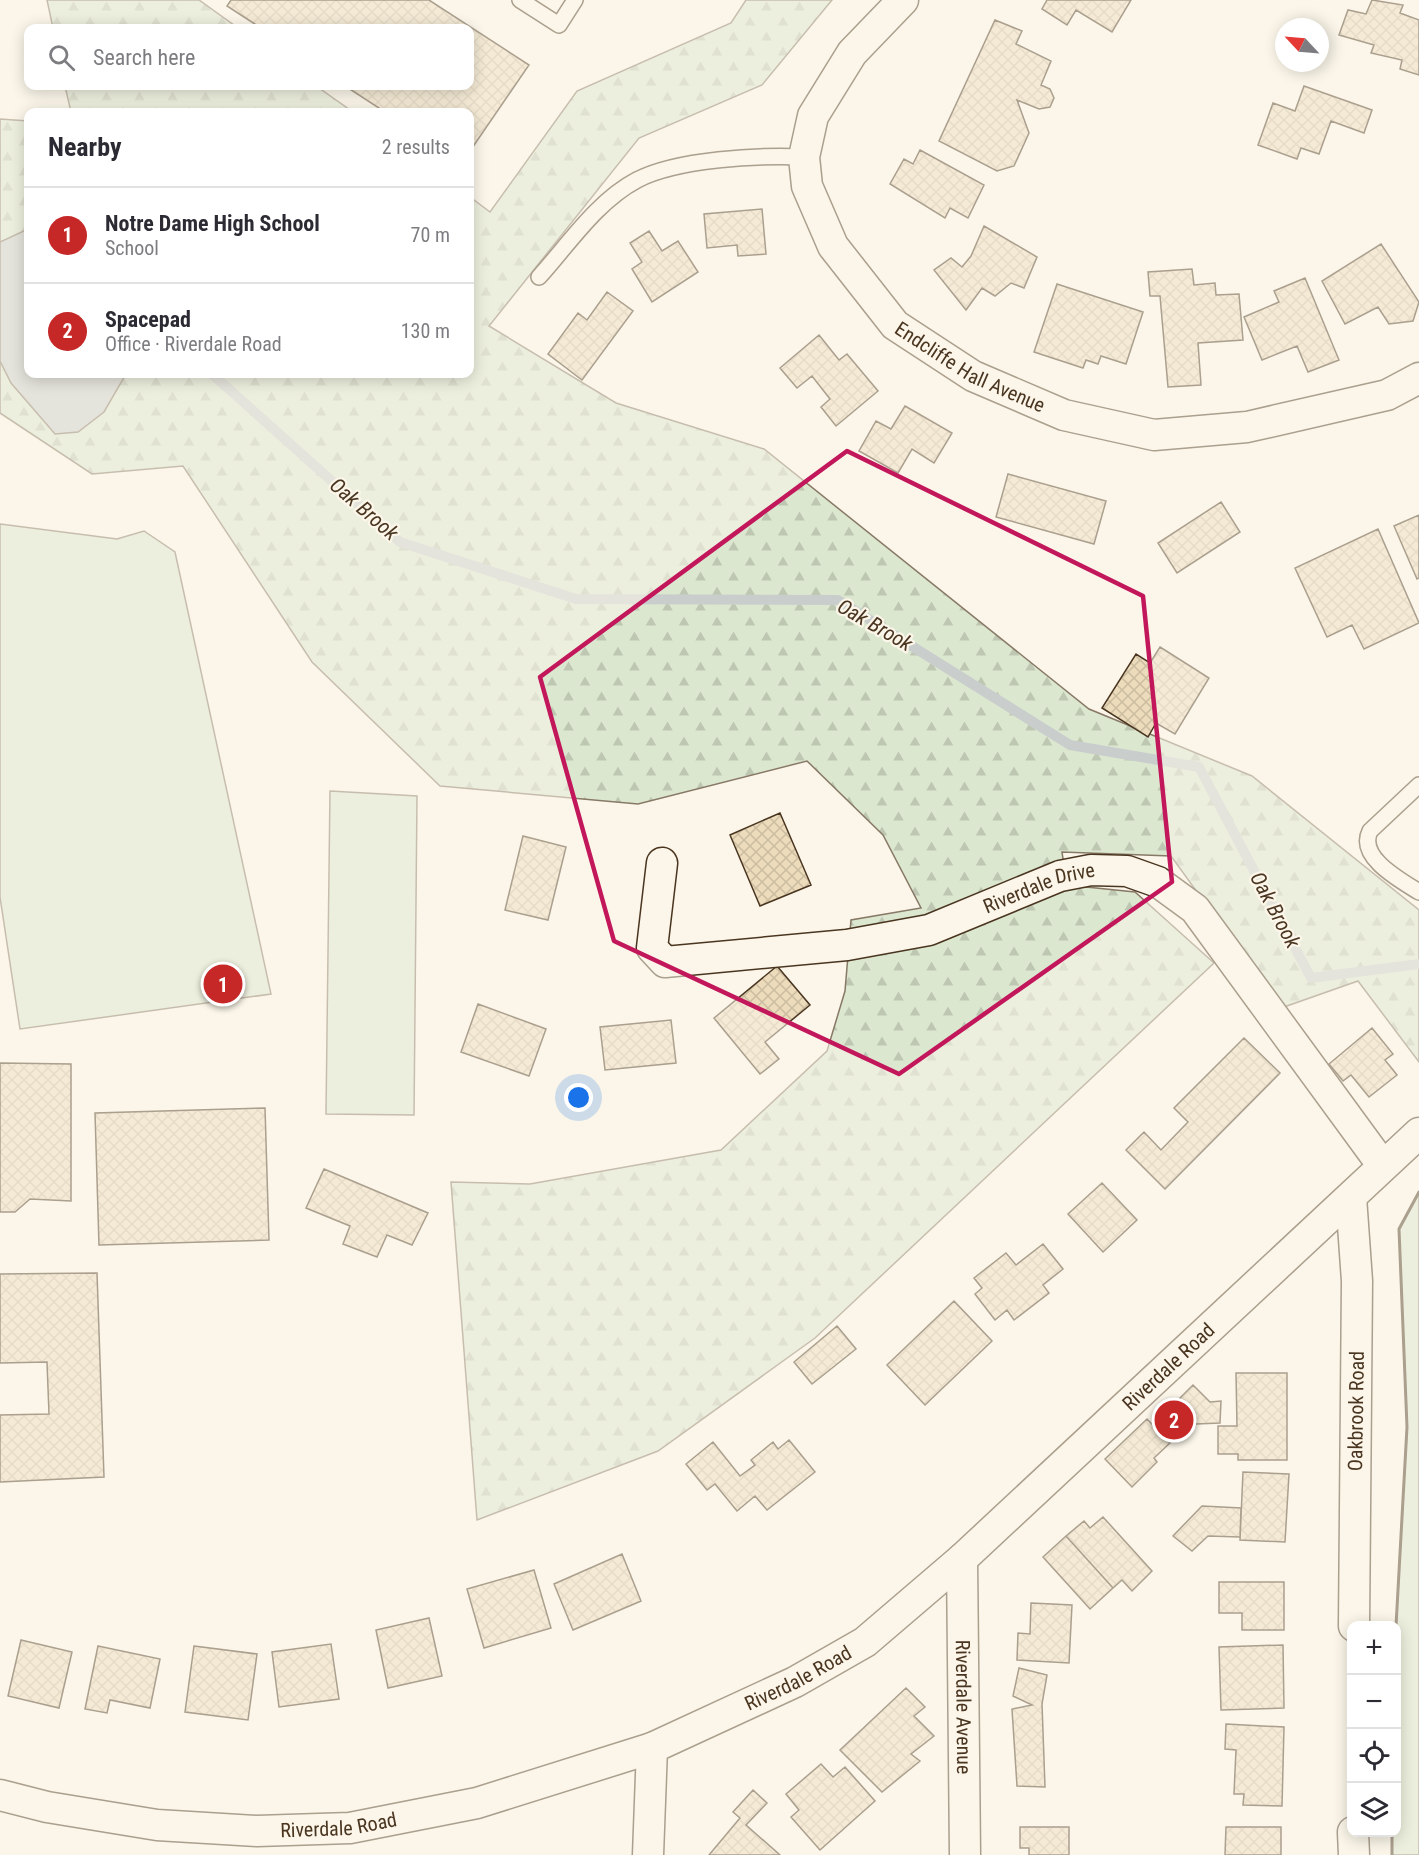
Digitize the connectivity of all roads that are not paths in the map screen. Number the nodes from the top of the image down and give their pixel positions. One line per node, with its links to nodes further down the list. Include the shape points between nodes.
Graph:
1 (520, 0): 2 (lane, via 559,25)
2 (575, 0)
3 (903, 0): 4 (street, Endcliffe Hall Avenue, via 852,53 813,116)
4 (804, 157): 5 (lane, via 773,156 674,166 637,180 608,201); 6 (street, Endcliffe Hall Avenue, via 807,186 833,246 895,326 973,376 1064,415 1154,435 1247,427 1387,395)
5 (539, 277)
6 (1419, 378)
7 (1419, 785): 9 (lane, via 1370,831 1366,840 1368,849 1391,874)
8 (662, 863): 11 (street, Riverdale Drive, via 652,948 665,962 847,945 929,930 1060,876 1091,870 1127,871 1158,882 1195,909)
9 (1419, 892)
10 (1419, 1133): 11 (street, Riverdale Road)
11 (1383, 1166): 12 (street, Riverdale Road)
12 (1351, 1197): 13 (street, Riverdale Road); 14 (street, Oakbrook Road, via 1357,1281)
13 (962, 1559): 15 (street, Riverdale Road, via 865,1642 795,1682); 19 (street, Riverdale Avenue)
14 (1354, 1621)
15 (652, 1748): 16 (street, Riverdale Road, via 477,1803 351,1828 257,1832 157,1825); 18 (street)
16 (0, 1796)
17 (1353, 1837): 20 (street)
18 (648, 1855)
19 (965, 1855)
20 (1354, 1855)

